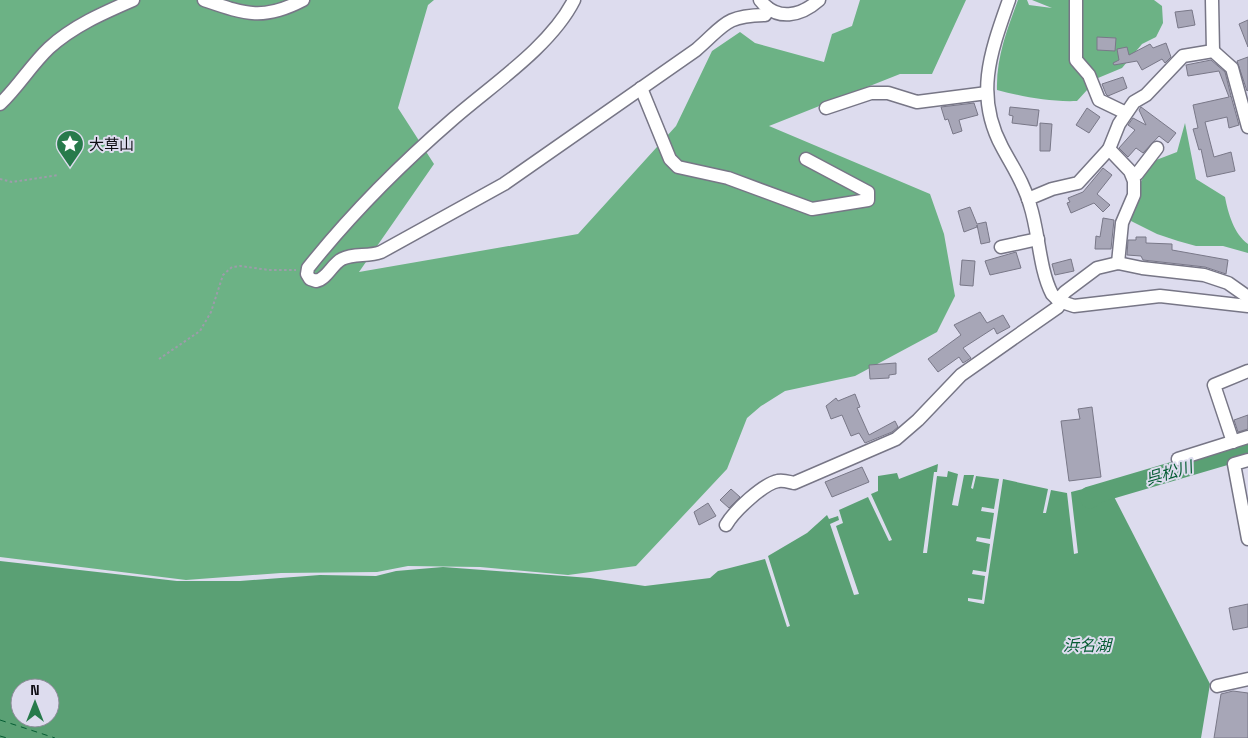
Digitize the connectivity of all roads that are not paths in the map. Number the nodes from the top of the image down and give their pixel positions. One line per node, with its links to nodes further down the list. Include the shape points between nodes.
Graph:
1 (133, 0): 14 (street, via 61,38 40,57)
2 (204, 0): 3 (street, via 260,15)
3 (303, 0)
4 (574, 0): 12 (street, via 552,33 403,165 352,218 308,270 310,279 318,281 342,259 380,252 486,195)
5 (760, 0): 10 (street)
6 (819, 0): 10 (street, via 794,15 781,15)
7 (1009, 0): 13 (street, via 989,60)
8 (1076, 0): 16 (street, via 1076,60 1089,75 1099,100)
9 (1212, 0): 11 (street)
10 (769, 9): 12 (street, via 765,15 738,16 726,22 696,50)
11 (1213, 51): 16 (street, via 1183,56); 17 (street, via 1230,64 1235,73)
12 (641, 88): 20 (street, via 670,159 678,167 728,178 812,209 868,200 868,192)
13 (987, 93): 15 (street, via 917,102 888,93 871,93); 22 (street, via 995,133)
14 (0, 104)
15 (826, 108)
16 (1126, 113): 19 (street)
17 (1248, 127)
18 (1157, 148): 21 (street)
19 (1110, 149): 21 (street); 22 (street, via 1078,183)
20 (806, 159)
21 (1133, 176): 25 (street, via 1134,195 1122,223)
22 (1028, 199): 23 (street)
23 (1038, 239): 24 (street); 27 (street, via 1048,284)
24 (1001, 247)
25 (1118, 263): 26 (street, via 1204,274); 27 (street, via 1097,268 1065,292)
26 (1248, 296)
27 (1059, 301): 28 (street, via 1074,306 1160,296); 34 (street, via 1058,307 961,375 896,439 794,483 772,483 755,495)
28 (1248, 306)
29 (1248, 371): 31 (street, via 1214,385)
30 (1248, 437): 31 (street)
31 (1232, 442): 32 (street)
32 (1178, 459)
33 (1248, 460): 35 (street, via 1234,464)
34 (726, 525)
35 (1248, 539)
36 (1248, 679): 37 (street)
37 (1217, 686)

